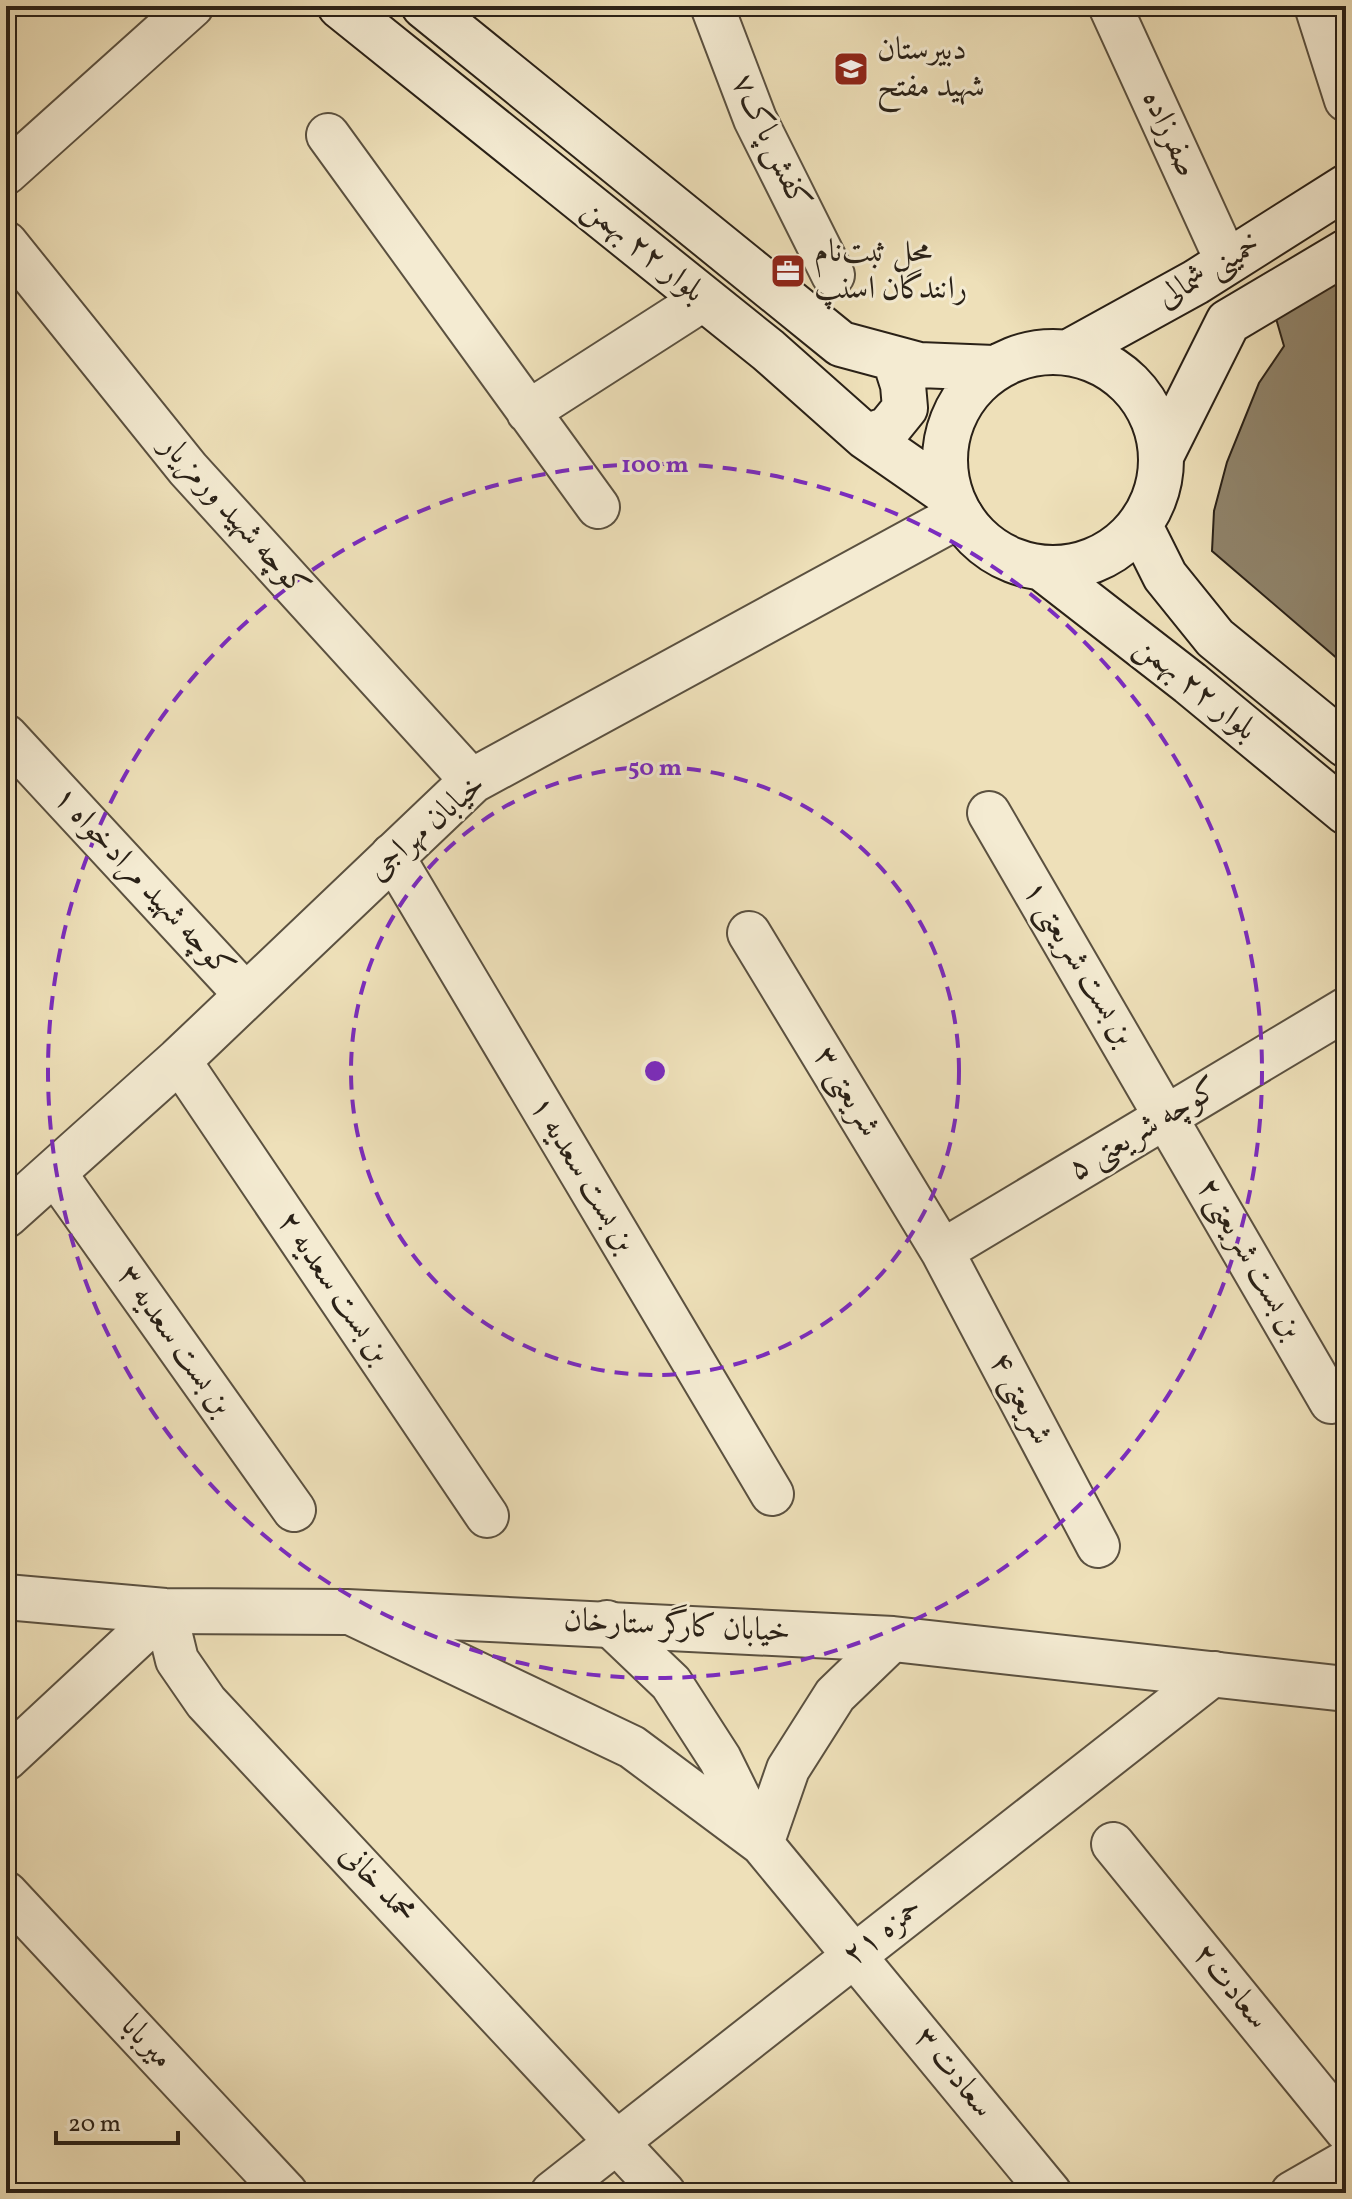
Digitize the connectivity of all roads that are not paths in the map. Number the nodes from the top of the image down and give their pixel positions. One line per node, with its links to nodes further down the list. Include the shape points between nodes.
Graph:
1 (192, 6): 9 (street)
2 (340, 6): 15 (main road, بلوار ۲۲ بهمن)
3 (424, 6): 18 (main road, بلوار ۲۲ بهمن, via 841,344)
4 (712, 6): 14 (street, کفش پاک۷, via 755,119)
5 (1110, 6): 13 (street, صفرزاده)
6 (1316, 6): 7 (street)
7 (1346, 100)
8 (328, 135): 20 (street)
9 (6, 173)
10 (1346, 187): 13 (main road, خمینی شمالی)
11 (6, 243): 31 (street, کوچه شهید ورمزیار, via 188,469)
12 (1346, 252): 16 (main road, خمینی شمالی)
13 (1212, 272): 16 (main road, via 1201,299 1212,314); 17 (main road, خمینی شمالی)
14 (833, 275)
15 (704, 299): 20 (street); 21 (main road, بلوار ۲۲ بهمن)
16 (1228, 322): 22 (main road, خمینی شمالی)
17 (1069, 352): 19 (main road, via 1030,353); 22 (main road, via 1104,363 1133,386 1154,418)
18 (895, 360): 19 (main road, بلوار ۲۲ بهمن); 21 (main road, via 905,408 888,429)
19 (994, 368): 23 (main road, via 964,396 948,434)
20 (528, 412): 24 (street)
21 (866, 437): 23 (main road, بلوار ۲۲ بهمن)
22 (1162, 454): 25 (main road, via 1158,492)
23 (954, 504): 26 (main road, via 979,540 1008,559); 31 (main road, خیابان مهراجی)
24 (598, 507)
25 (1140, 526): 26 (main road, via 1113,551 1079,566); 27 (main road, بلوار ۲۲ بهمن, via 1165,576)
26 (1042, 568): 28 (main road, بلوار ۲۲ بهمن)
27 (1190, 607): 28 (main road, via 1166,602 1146,612); 30 (main road, بلوار ۲۲ بهمن, via 1215,638)
28 (1140, 645): 32 (main road, بلوار ۲۲ بهمن)
29 (6, 736): 36 (street, ۱ کوچه شهید مرادخواه)
30 (1346, 745)
31 (472, 781): 34 (main road, خیابان مهراجی)
32 (1346, 812)
33 (989, 813): 39 (street, بن بست شریعتی ۱)
34 (392, 855): 36 (main road, خیابان مهراجی); 44 (street, بن بست سعدیه ۱)
35 (749, 933): 42 (street, شریعتی ۳)
36 (246, 995): 38 (main road, خیابان مهراجی)
37 (1346, 1009): 39 (street, ۵ کوچه شریعتی)
38 (179, 1060): 40 (main road, خیابان مهراجی); 46 (street, بن بست سعدیه ۲)
39 (1168, 1116): 42 (street, ۵ کوچه شریعتی); 43 (street, بن بست شریعتی۲)
40 (54, 1172): 41 (main road, خیابان مهراجی); 45 (street, بن بست سعدیه ۳)
41 (11, 1201)
42 (942, 1251): 47 (street, شریعتی ۴)
43 (1331, 1402)
44 (772, 1494)
45 (294, 1510)
46 (487, 1516)
47 (1098, 1546)
48 (6, 1597): 49 (main road, خیابان کارگر ستارخان)
49 (165, 1611): 50 (main road, خیابان کارگر ستارخان); 55 (street); 61 (street, محمد خانی, via 177,1660 206,1702)
50 (347, 1612): 51 (main road, خیابان کارگر ستارخان); 56 (street, via 632,1747)
51 (607, 1622): 52 (main road, خیابان کارگر ستارخان); 56 (street, via 671,1683 720,1759)
52 (893, 1639): 53 (main road, خیابان کارگر ستارخان); 56 (street, via 835,1695 788,1769)
53 (1215, 1673): 54 (main road, خیابان کارگر ستارخان); 59 (street, حمزه ۲۱)
54 (1346, 1689)
55 (6, 1759)
56 (762, 1844): 59 (street, سعادت ۳)
57 (1113, 1844): 60 (street, سعادت۲)
58 (6, 1893): 63 (street, میربابا)
59 (856, 1954): 61 (street, حمزه ۲۱); 66 (street, سعادت ۳)
60 (1346, 2130)
61 (617, 2141): 64 (street, حمزه ۲۱); 65 (street, محمد خانی)
62 (1346, 2162): 67 (street)
63 (286, 2193)
64 (552, 2193)
65 (664, 2193)
66 (1050, 2193)
67 (1292, 2193)

